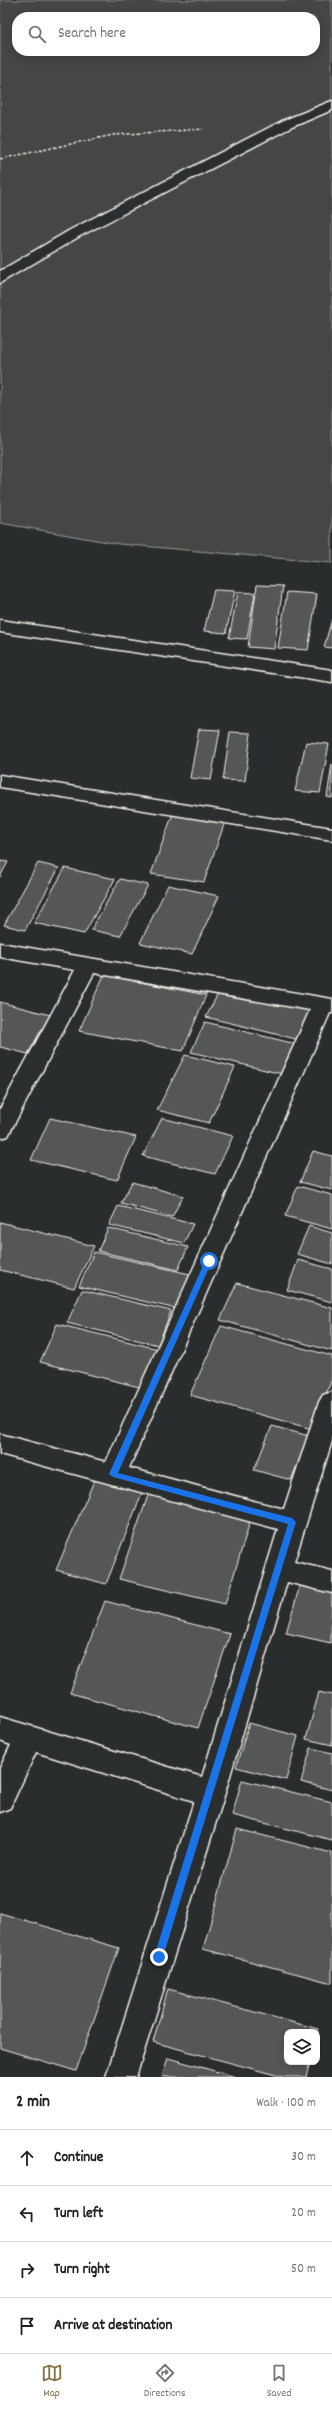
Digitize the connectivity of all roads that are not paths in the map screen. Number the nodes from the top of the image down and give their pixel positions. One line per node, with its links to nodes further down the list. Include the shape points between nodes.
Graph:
1 (329, 111): 2 (street, via 287,124 75,232)
2 (0, 278)
3 (0, 626): 4 (street)
4 (332, 676)
5 (0, 781): 6 (street)
6 (332, 834)
7 (0, 950): 8 (street)
8 (88, 965): 9 (street); 10 (street)
9 (328, 1005): 13 (street)
10 (0, 1130)
11 (332, 1402): 14 (street)
12 (0, 1444): 13 (street)
13 (113, 1474): 14 (street)
14 (292, 1522): 15 (street)
15 (278, 1569): 16 (street); 19 (street)
16 (332, 1582)
17 (0, 1729): 18 (street)
18 (28, 1738): 19 (street); 20 (street)
19 (211, 1793): 21 (street)
20 (0, 1799)
21 (121, 2077)

